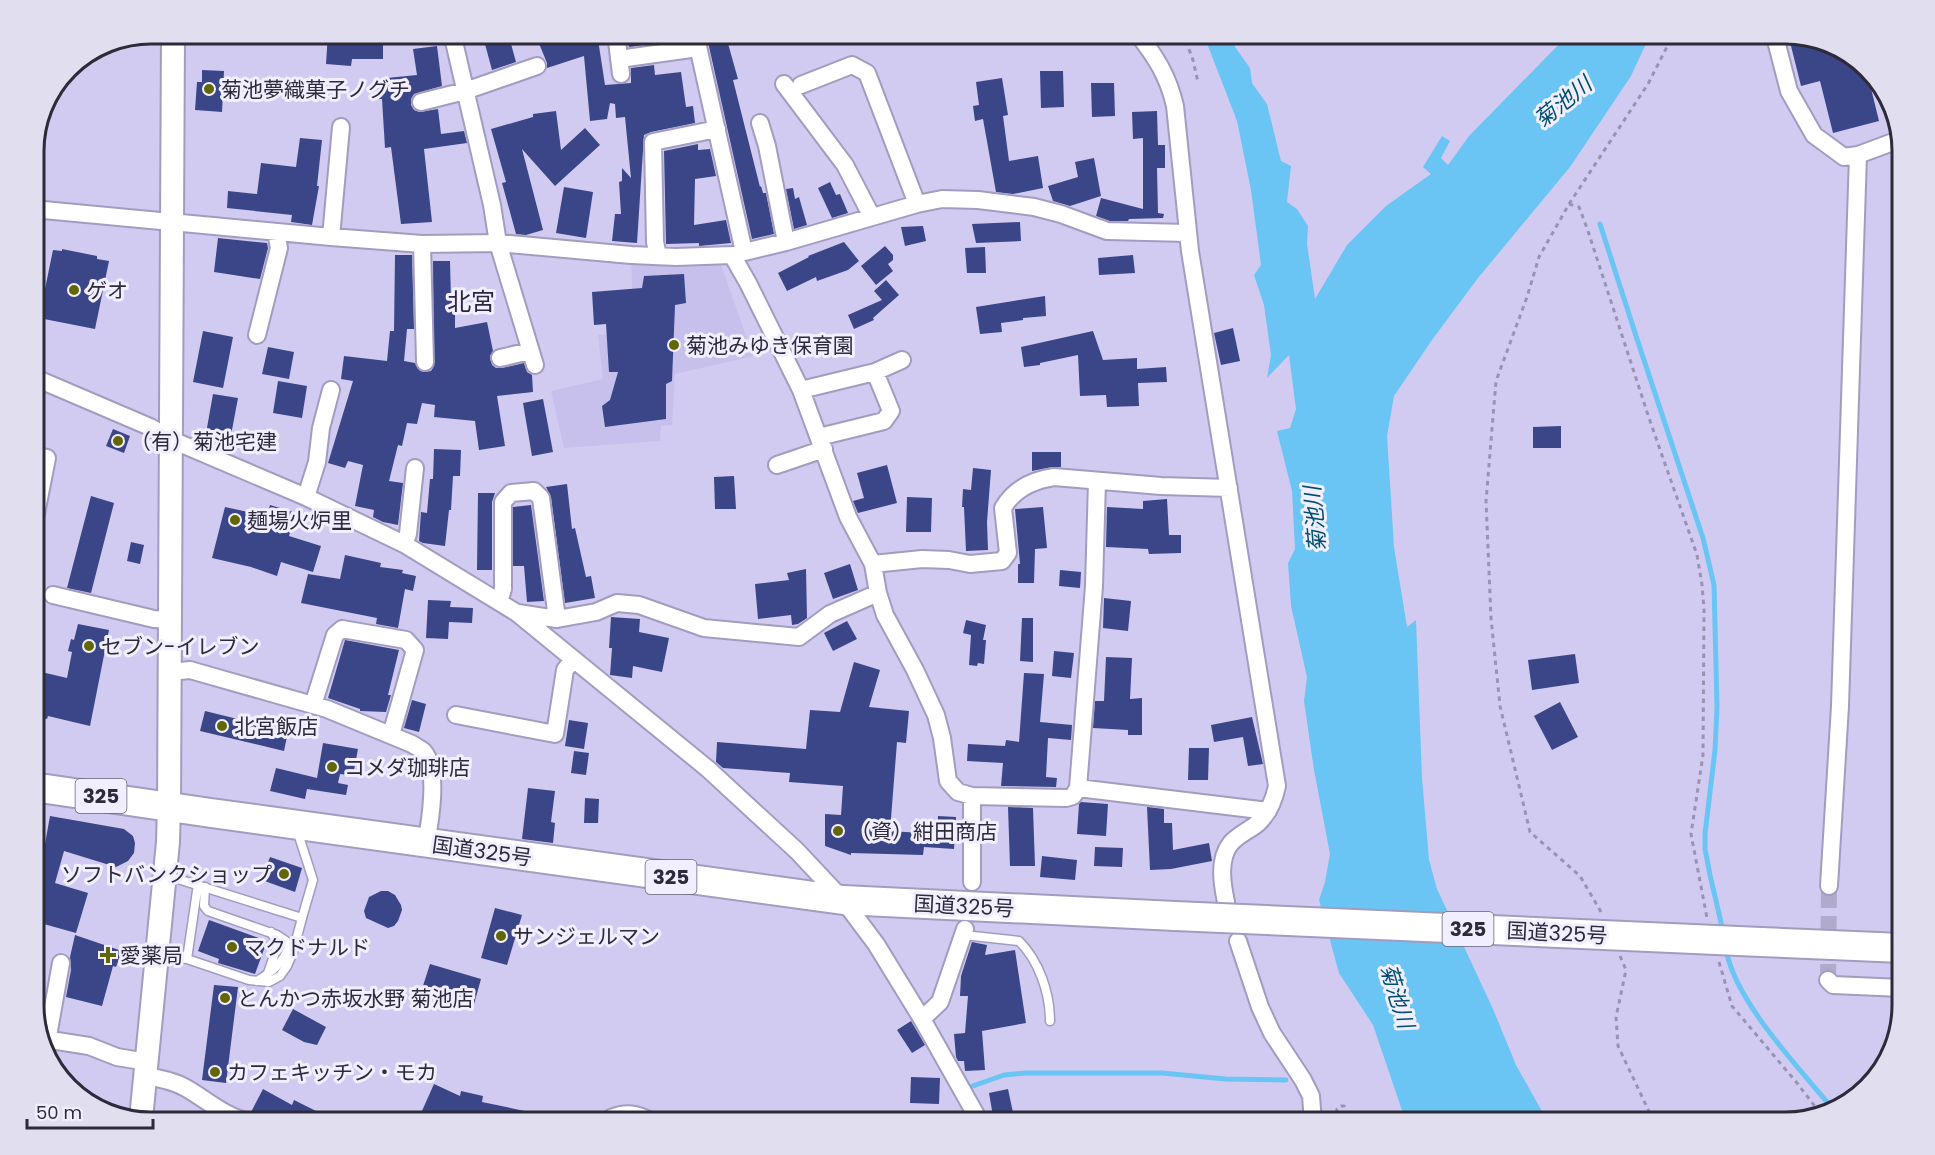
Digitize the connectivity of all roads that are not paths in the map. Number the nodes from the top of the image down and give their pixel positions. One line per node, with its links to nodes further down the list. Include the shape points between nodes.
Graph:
1 (174, 44): 19 (street)
2 (454, 44): 9 (street)
3 (617, 44): 4 (street, via 620,66)
4 (685, 44)
5 (698, 44): 13 (street)
6 (1145, 44): 21 (street, via 1162,68 1175,106)
7 (1777, 44): 15 (street, via 1789,91 1814,135 1844,157)
8 (537, 66): 9 (street)
9 (465, 91): 10 (street); 24 (street)
10 (421, 102)
11 (760, 123): 23 (street)
12 (341, 128): 22 (street)
13 (717, 129): 26 (street); 27 (street, via 653,142)
14 (1891, 142): 15 (street)
15 (1858, 155): 68 (street, via 1840,706)
16 (917, 204): 18 (street); 18 (street, via 867,73 852,65 793,85 845,165); 21 (street, via 942,199 978,200 1034,207 1107,231)
17 (44, 210): 19 (street)
18 (872, 217): 23 (street)
19 (171, 221): 20 (street); 36 (street)
20 (276, 232): 22 (street); 28 (street, via 279,248)
21 (1187, 233): 43 (street)
22 (331, 237): 25 (street)
23 (786, 242): 26 (street)
24 (498, 243): 25 (street); 27 (street); 29 (street, via 532,358)
25 (422, 244): 31 (street)
26 (738, 254): 27 (street); 35 (street, via 748,283)
27 (658, 256)
28 (257, 335)
29 (500, 358)
30 (902, 360): 32 (street)
31 (425, 362)
32 (875, 372): 35 (street); 37 (street, via 891,411 884,421)
33 (44, 382): 36 (street)
34 (331, 390): 44 (street)
35 (801, 390): 37 (street)
36 (172, 440): 44 (street); 52 (street)
37 (821, 443): 39 (street); 46 (street, via 848,517)
38 (44, 458): 41 (street)
39 (777, 465)
40 (415, 468): 45 (street)
41 (44, 473)
42 (1097, 481): 43 (street); 46 (street, via 1054,477 1014,494 1003,508 1008,552 1002,561 970,564 922,559); 58 (street, via 1094,586)
43 (1229, 488): 62 (street, via 1277,786)
44 (306, 497): 45 (street)
45 (404, 544): 49 (street)
46 (873, 564): 47 (street)
47 (878, 593): 51 (street, via 830,614 799,637 704,628 639,605 617,603 596,612); 60 (street, via 885,615 936,714 948,781 958,792)
48 (53, 595): 52 (street)
49 (499, 602): 50 (street); 51 (street, via 503,589 503,502 511,493 534,491 541,498)
50 (518, 613): 51 (street); 53 (street)
51 (557, 619)
52 (171, 620): 54 (street)
53 (573, 659): 56 (street, via 565,670 555,734); 69 (street, via 708,768)
54 (170, 672): 55 (street, via 190,670); 61 (street)
55 (314, 705): 57 (street); 57 (street, via 335,635 342,629 406,640 415,650)
56 (456, 716)
57 (391, 735): 64 (street, via 424,752 430,763 433,810)
58 (1078, 788): 60 (street, via 1066,798); 62 (street)
59 (44, 789): 61 (highway, 国道325号 / 325)
60 (972, 796): 66 (street)
61 (170, 806): 63 (highway, 国道325号 / 325); 65 (street)
62 (1268, 811): 70 (street, via 1230,844 1222,879)
63 (295, 825): 64 (highway, 国道325号 / 325); 71 (lane, via 313,880)
64 (426, 843): 69 (highway, 国道325号 / 325)
65 (165, 874): 67 (lane); 75 (street)
66 (972, 882)
67 (201, 886): 71 (lane); 76 (lane); 79 (lane, via 208,911 271,932 286,941 289,947 283,961)
68 (1829, 886)
69 (843, 900): 74 (highway, 国道325号 / 325, bridge); 81 (street)
70 (1226, 902)
71 (302, 918): 79 (lane, via 280,976 269,982)
72 (964, 932): 81 (street, via 940,1002); 82 (lane, via 1020,941 1042,981 1050,1004)
73 (1238, 941): 89 (street, via 1260,1007 1311,1096)
74 (1892, 948)
75 (157, 954): 76 (lane); 85 (street)
76 (187, 959): 79 (lane)
77 (61, 963): 83 (street)
78 (1828, 980): 80 (street, via 1833,985)
79 (256, 981)
80 (1892, 988)
81 (922, 1018): 88 (street)
82 (1050, 1021)
83 (46, 1027)
84 (49, 1037): 85 (street, via 89,1046)
85 (146, 1069): 86 (street); 87 (street)
86 (142, 1111)
87 (224, 1112)
88 (974, 1112)
89 (1312, 1112)

